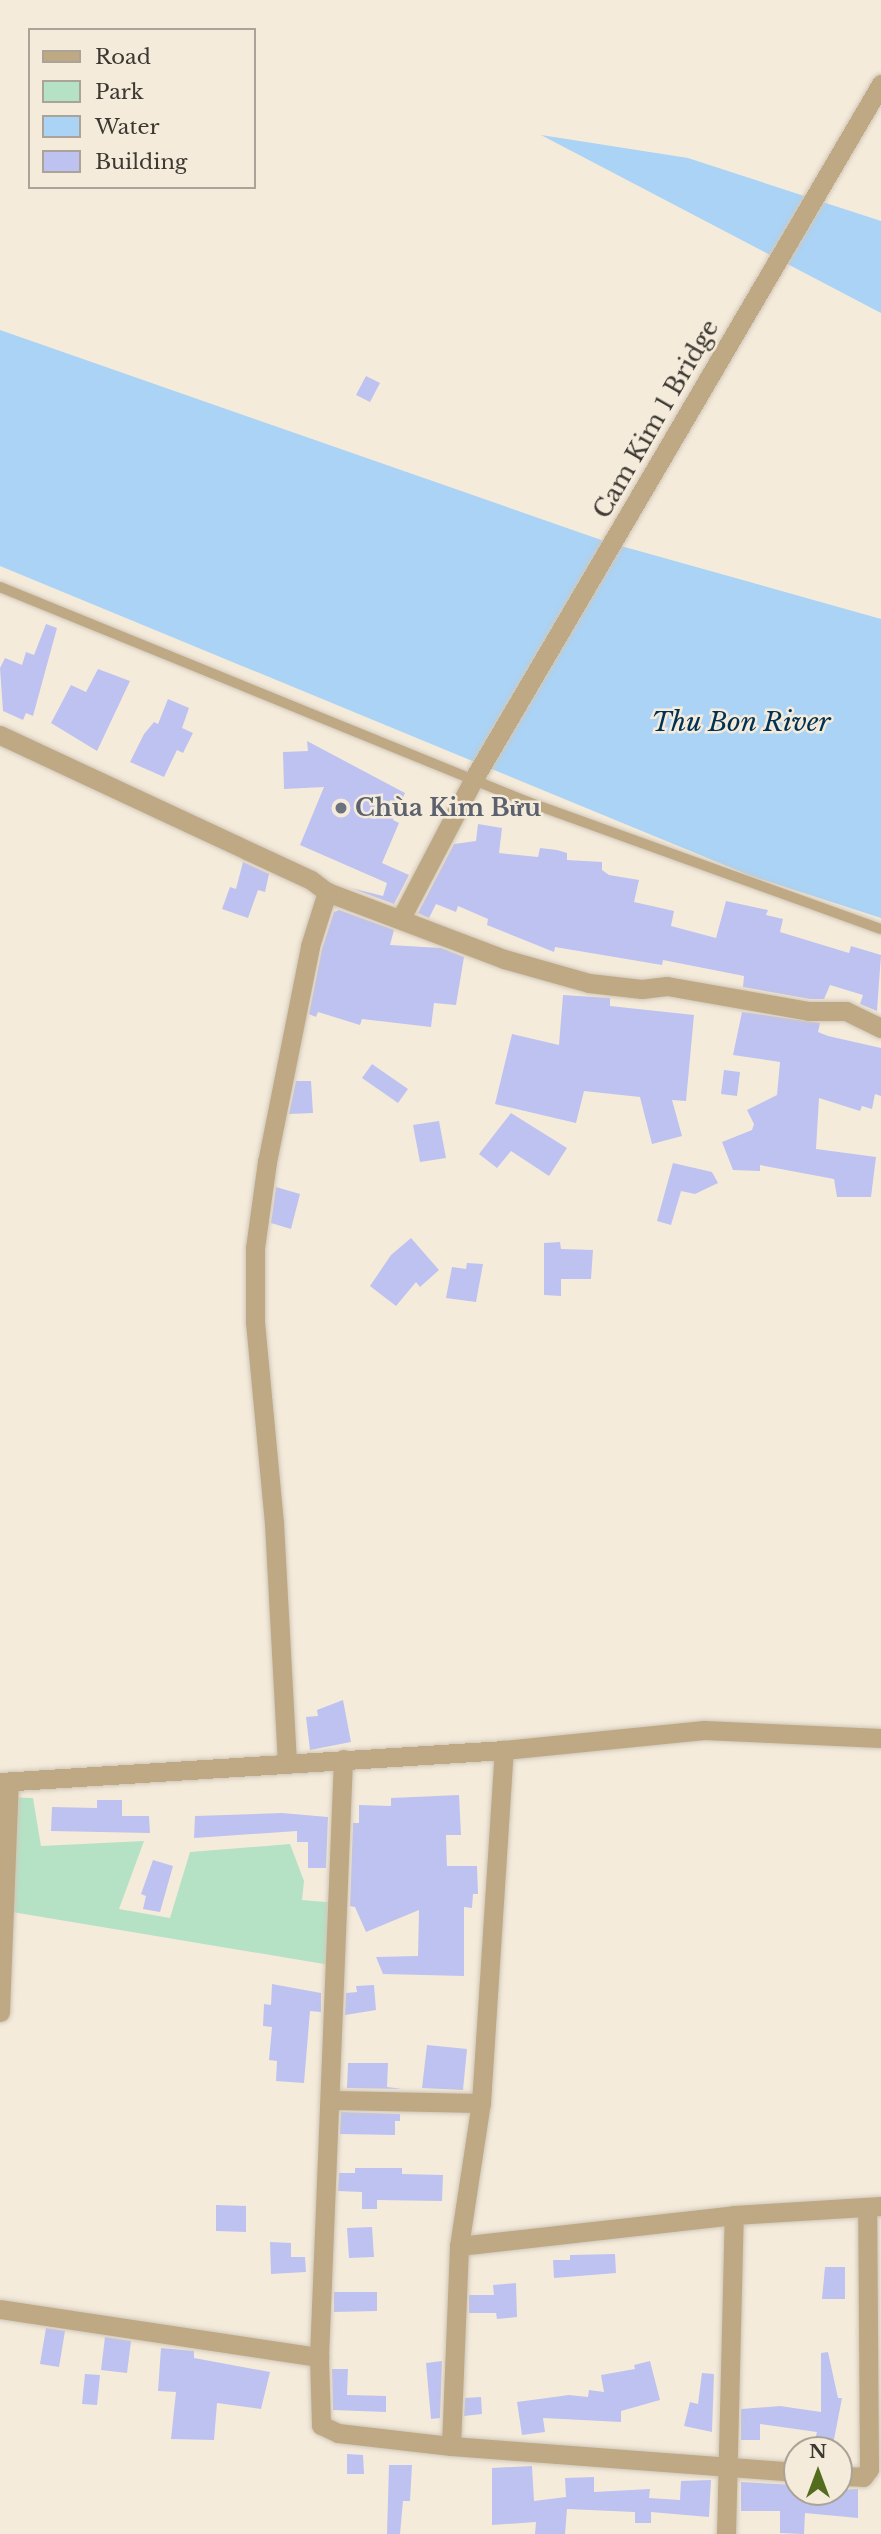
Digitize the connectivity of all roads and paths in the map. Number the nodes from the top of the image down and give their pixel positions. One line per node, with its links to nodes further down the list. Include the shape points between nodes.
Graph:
1 (881, 83): 4 (street, Cam Kim 1 Bridge)
2 (0, 587): 4 (lane)
3 (0, 734): 5 (street, via 311,880)
4 (473, 780): 6 (street, Cam Kim 1 Bridge); 7 (lane)
5 (327, 892): 6 (street); 12 (street, via 310,946 267,1162 255,1248 255,1322 274,1523)
6 (401, 918): 8 (street, via 504,959 589,983 642,989 667,986 809,1011 846,1010)
7 (881, 929)
8 (881, 1028)
9 (881, 1738): 10 (street, via 704,1730)
10 (504, 1750): 11 (street); 16 (street)
11 (343, 1759): 12 (street); 15 (street)
12 (287, 1763): 13 (street)
13 (4, 1782): 14 (street)
14 (0, 2012)
15 (332, 2099): 16 (street); 21 (street)
16 (481, 2103): 19 (street)
17 (874, 2207): 18 (street); 25 (street, via 869,2469 863,2477)
18 (734, 2215): 19 (street); 23 (street)
19 (459, 2246): 22 (street)
20 (0, 2309): 21 (street)
21 (319, 2357): 22 (street, via 319,2416 324,2428)
22 (451, 2446): 23 (street)
23 (727, 2466): 24 (street); 26 (street)
24 (783, 2471)
25 (853, 2477)
26 (726, 2534)

